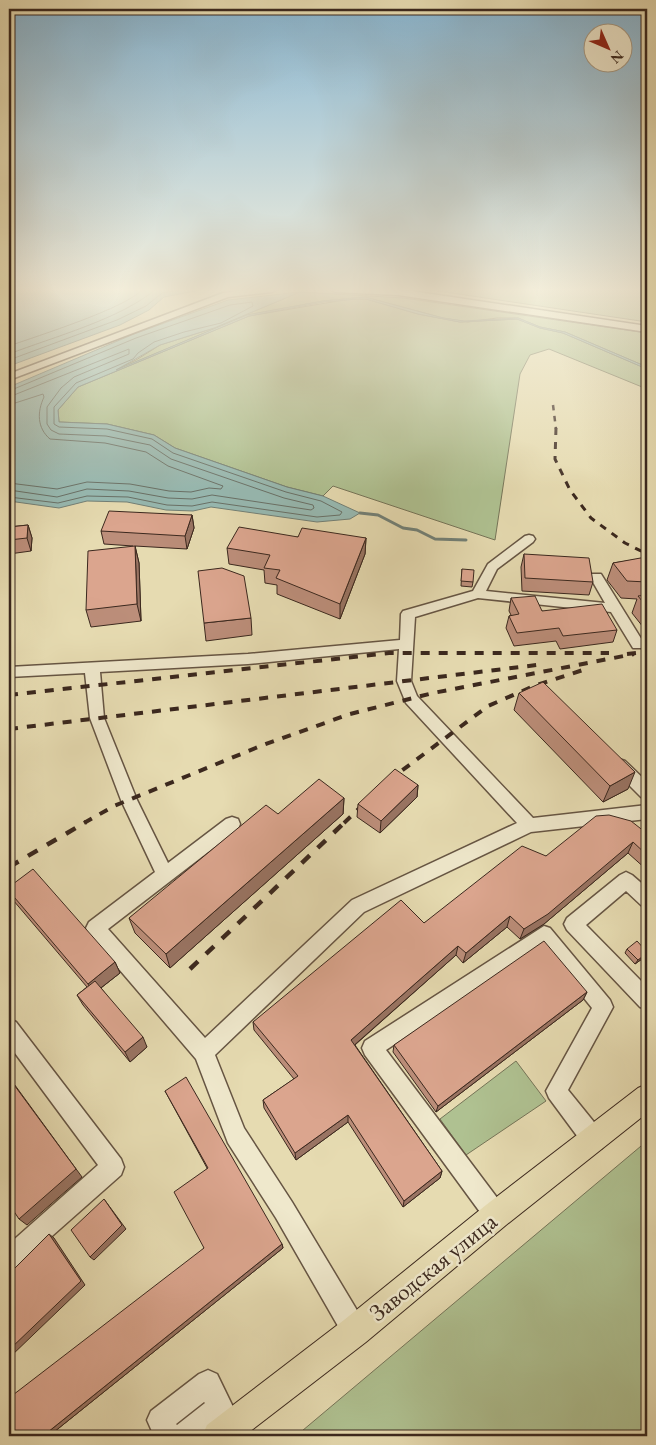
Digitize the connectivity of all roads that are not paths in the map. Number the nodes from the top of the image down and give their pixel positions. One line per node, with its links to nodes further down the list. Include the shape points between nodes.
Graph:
1 (63, 356): 2 (lane)
2 (9, 377)
3 (529, 539): 5 (lane, via 492,567)
4 (596, 577): 6 (lane)
5 (478, 594): 6 (lane); 7 (lane, via 408,614)
6 (616, 608): 8 (lane)
7 (406, 644): 9 (lane, via 248,659); 15 (lane, via 404,681 411,699)
8 (638, 645)
9 (92, 668): 10 (lane); 16 (lane, via 97,718 129,800)
10 (9, 672)
11 (612, 758): 12 (lane)
12 (647, 792)
13 (647, 812): 15 (lane)
14 (232, 824): 16 (lane)
15 (529, 825): 20 (lane, via 358,906)
16 (165, 875): 20 (lane, via 95,928)
17 (647, 899): 18 (lane, via 626,880 573,924)
18 (647, 1000)
19 (9, 1029): 24 (lane, via 113,1167)
20 (204, 1052): 25 (lane, via 236,1135)
21 (647, 1098): 22 (main road, Заводская улица)
22 (594, 1140): 23 (main road, Заводская улица); 23 (lane, via 556,1091 603,1007 544,934 372,1048)
23 (496, 1215): 25 (main road, Заводская улица)
24 (9, 1259)
25 (355, 1331): 26 (main road, Заводская улица)
26 (214, 1432): 27 (lane, via 220,1407 208,1383 160,1420)
27 (168, 1436)

